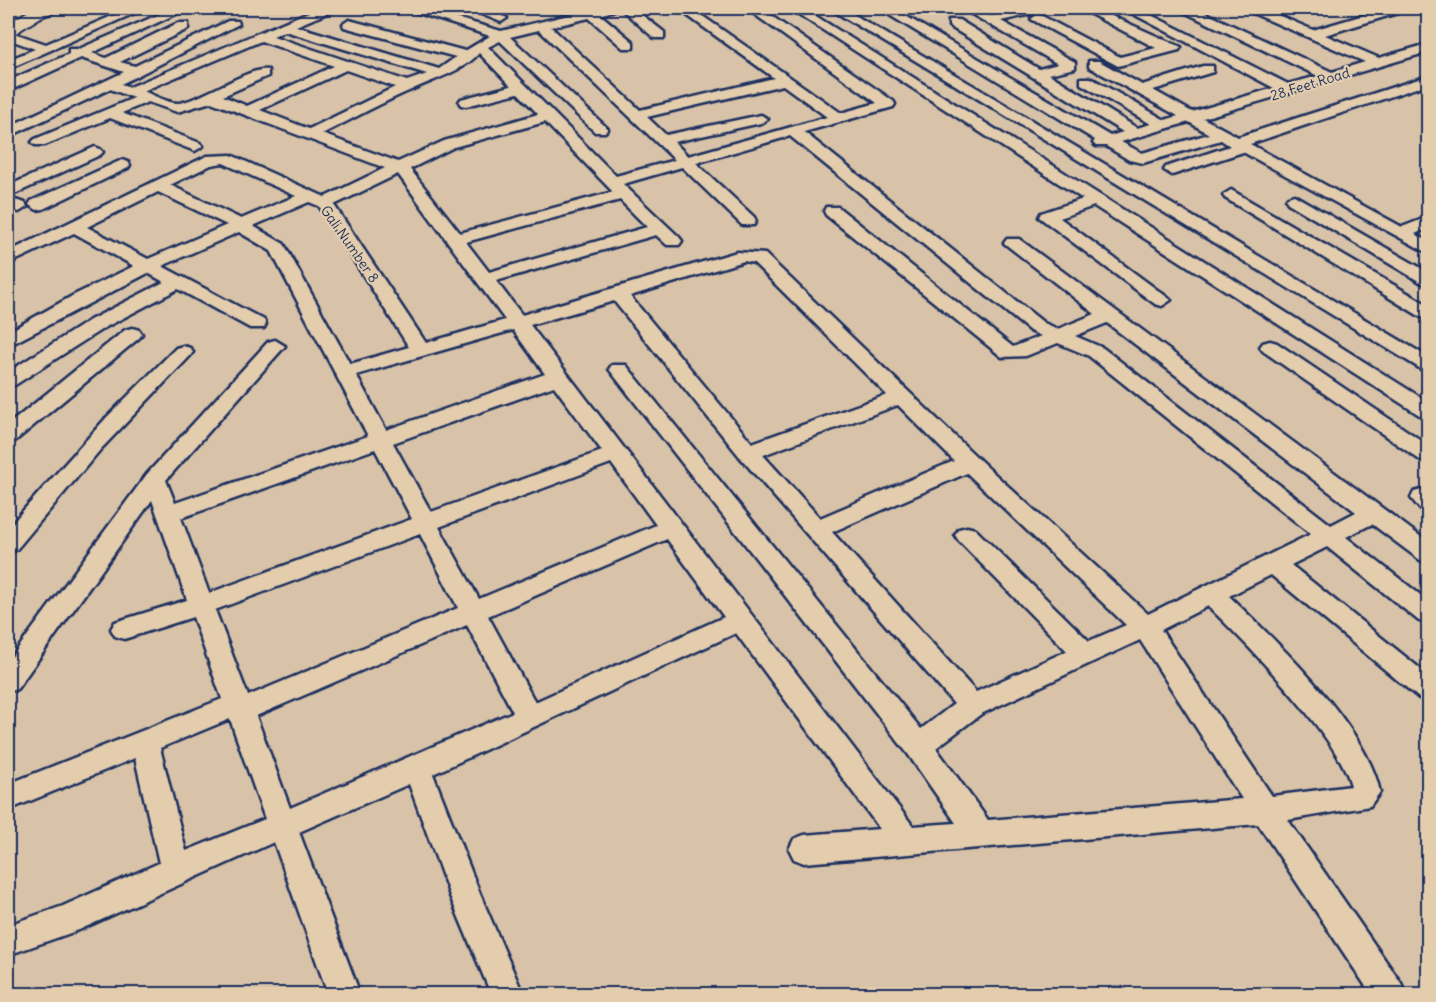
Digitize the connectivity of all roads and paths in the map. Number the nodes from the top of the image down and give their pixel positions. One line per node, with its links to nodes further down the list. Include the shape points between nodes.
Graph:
1 (46, 8): 28 (street)
2 (59, 8): 28 (street)
3 (140, 8): 46 (street)
4 (183, 8): 51 (street)
5 (328, 8): 35 (street)
6 (415, 8): 41 (street)
7 (472, 8): 24 (street)
8 (553, 8): 29 (street)
9 (614, 8): 22 (street)
10 (626, 8): 38 (street)
11 (683, 8): 64 (street)
12 (752, 8): 82 (street, via 888,104)
13 (795, 8): 106 (street)
14 (835, 8): 97 (street)
15 (884, 8): 93 (street)
16 (1085, 8): 47 (street)
17 (1128, 8): 43 (street)
18 (1186, 8): 63 (street)
19 (1252, 8): 26 (street)
20 (1400, 8): 39 (street)
21 (969, 9): 30 (street)
22 (588, 10): 29 (street); 45 (street)
23 (1284, 10): 26 (street)
24 (501, 13)
25 (1039, 14): 30 (street); 53 (street)
26 (1267, 14): 39 (street)
27 (218, 16): 59 (street, via 233,17)
28 (29, 18): 36 (street)
29 (565, 19): 33 (street)
30 (990, 20): 62 (street, via 1070,64)
31 (954, 23): 62 (street)
32 (350, 24): 50 (street)
33 (542, 24): 41 (street); 80 (street)
34 (183, 26): 52 (street)
35 (284, 26): 42 (street); 61 (street)
36 (8, 30)
37 (44, 33): 44 (street)
38 (659, 34)
39 (1313, 34): 54 (street)
40 (8, 35): 44 (street)
41 (501, 35): 50 (street); 86 (street)
42 (260, 36): 57 (street); 74 (street)
43 (1193, 41): 47 (street); 73 (street)
44 (24, 42): 46 (street); 49 (street)
45 (627, 45)
46 (49, 47): 51 (street); 56 (street)
47 (1167, 48): 53 (street)
48 (1428, 48): 54 (street, 28 Feet Road)
49 (8, 49)
50 (475, 51): 61 (street); 71 (street)
51 (80, 54): 52 (street); 69 (street)
52 (108, 62): 59 (street)
53 (1118, 62): 68 (street)
54 (1379, 63): 63 (street, 28 Feet Road)
55 (1094, 64): 72 (street)
56 (8, 65)
57 (346, 65): 70 (street); 78 (street)
58 (1208, 69): 68 (street)
59 (136, 71): 67 (street)
60 (263, 73): 75 (street)
61 (441, 74): 70 (street)
62 (1038, 74): 90 (street)
63 (1332, 77): 73 (street, 28 Feet Road)
64 (785, 80): 80 (street); 82 (street)
65 (1428, 80): 95 (street)
66 (1086, 81): 85 (street)
67 (109, 84): 74 (street); 88 (street)
68 (1158, 84): 72 (street)
69 (8, 86)
70 (407, 86): 89 (street)
71 (522, 88): 77 (street); 81 (street)
72 (1139, 90): 84 (street)
73 (1289, 90): 84 (street, 28 Feet Road)
74 (129, 92): 76 (street)
75 (210, 97): 76 (street, via 180,109); 78 (street)
76 (146, 98): 79 (street)
77 (466, 102)
78 (247, 111): 89 (street)
79 (109, 113): 91 (street); 96 (street)
80 (636, 115): 92 (street)
81 (549, 116): 100 (street, via 449,144); 103 (street)
82 (839, 118): 87 (street)
83 (761, 119): 92 (street)
84 (1191, 119): 85 (street, 28 Feet Road); 95 (street)
85 (1165, 126): 90 (street, 28 Feet Road)
86 (600, 129)
87 (793, 131): 99 (street); 133 (street, via 1037,327)
88 (8, 133)
89 (310, 134): 100 (street)
90 (1137, 134): 93 (street, 28 Feet Road)
91 (57, 135): 94 (street); 98 (street)
92 (663, 140): 99 (street)
93 (1108, 141): 95 (street, via 1143,158); 97 (street, 28 Feet Road)
94 (40, 142)
95 (1234, 142): 101 (street); 116 (street)
96 (195, 146)
97 (1072, 151): 139 (street)
98 (95, 152): 104 (street); 109 (street, via 127,167)
99 (686, 162): 103 (street); 111 (street)
100 (402, 168): 107 (street); 117 (street)
101 (1172, 170)
102 (157, 185): 107 (street, Gali Number 8, via 218,158 261,172); 113 (street); 114 (street)
103 (618, 188): 115 (street); 117 (street)
104 (8, 192)
105 (1231, 195): 128 (street)
106 (1097, 199): 127 (street, via 1047,218); 145 (street)
107 (317, 200): 113 (street); 137 (street, Gali Number 8)
108 (1294, 200): 124 (street)
109 (37, 205)
110 (832, 211): 133 (street, via 1003,350 1014,354)
111 (748, 221)
112 (1428, 222): 116 (street)
113 (240, 225): 122 (street); 141 (street, via 278,248)
114 (73, 226): 121 (street); 122 (street)
115 (659, 229): 118 (street); 123 (street)
116 (1402, 233): 120 (street)
117 (455, 240): 123 (street)
118 (673, 241)
119 (1013, 243): 129 (street)
120 (1428, 248)
121 (8, 259)
122 (147, 267): 125 (street); 134 (street, via 68,305)
123 (485, 279): 130 (street)
124 (1428, 279)
125 (177, 282): 131 (street); 143 (street, via 97,324)
126 (618, 294): 130 (street); 144 (street, via 743,256 755,256); 148 (street)
127 (1162, 300)
128 (1428, 313)
129 (1109, 315): 133 (street); 153 (street)
130 (517, 323): 137 (street); 142 (street)
131 (257, 324)
132 (132, 334): 146 (street)
133 (1060, 337): 159 (street, via 1096,352)
134 (8, 340)
135 (275, 346): 152 (street)
136 (1270, 347): 150 (street)
137 (421, 350): 141 (street)
138 (183, 352): 160 (street, via 141,392)
139 (1428, 365)
140 (619, 369): 177 (street)
141 (344, 372): 147 (street)
142 (558, 377): 147 (street); 149 (street)
143 (8, 381)
144 (901, 397): 148 (street); 151 (street)
145 (1428, 411)
146 (8, 436)
147 (381, 440): 154 (street); 155 (street)
148 (748, 452): 157 (street)
149 (615, 454): 155 (street); 156 (street)
150 (1428, 455)
151 (969, 463): 157 (street); 168 (street)
152 (155, 479): 154 (street); 171 (street)
153 (1374, 513): 159 (street); 161 (street)
154 (169, 514): 164 (street)
155 (425, 523): 164 (street); 165 (street)
156 (671, 528): 165 (street); 167 (street)
157 (816, 529): 173 (street)
158 (967, 535): 170 (street)
159 (1328, 535): 162 (street); 166 (street)
160 (8, 544)
161 (1428, 554)
162 (1272, 563): 163 (street); 172 (street)
163 (1211, 594): 168 (street); 180 (street, via 1290,675 1367,783 1366,792 1360,797)
164 (202, 605): 169 (street); 174 (street)
165 (473, 613): 174 (street); 175 (street)
166 (1428, 614)
167 (741, 620): 175 (street); 183 (street)
168 (1145, 627): 170 (street); 180 (street)
169 (124, 629)
170 (1086, 654): 173 (street)
171 (8, 681)
172 (1428, 690)
173 (972, 706): 177 (street)
174 (239, 708): 176 (street); 181 (street)
175 (529, 717): 178 (street)
176 (145, 744): 179 (street); 185 (street)
177 (918, 746): 182 (street)
178 (417, 768): 181 (street); 188 (street)
179 (8, 797)
180 (1265, 810): 182 (street); 189 (street)
181 (282, 825): 185 (street); 187 (street)
182 (981, 834): 183 (street)
183 (906, 840): 184 (street)
184 (804, 849)
185 (176, 870): 186 (street, via 68,919)
186 (8, 940)
187 (344, 994)
188 (507, 994)
189 (1390, 994)

